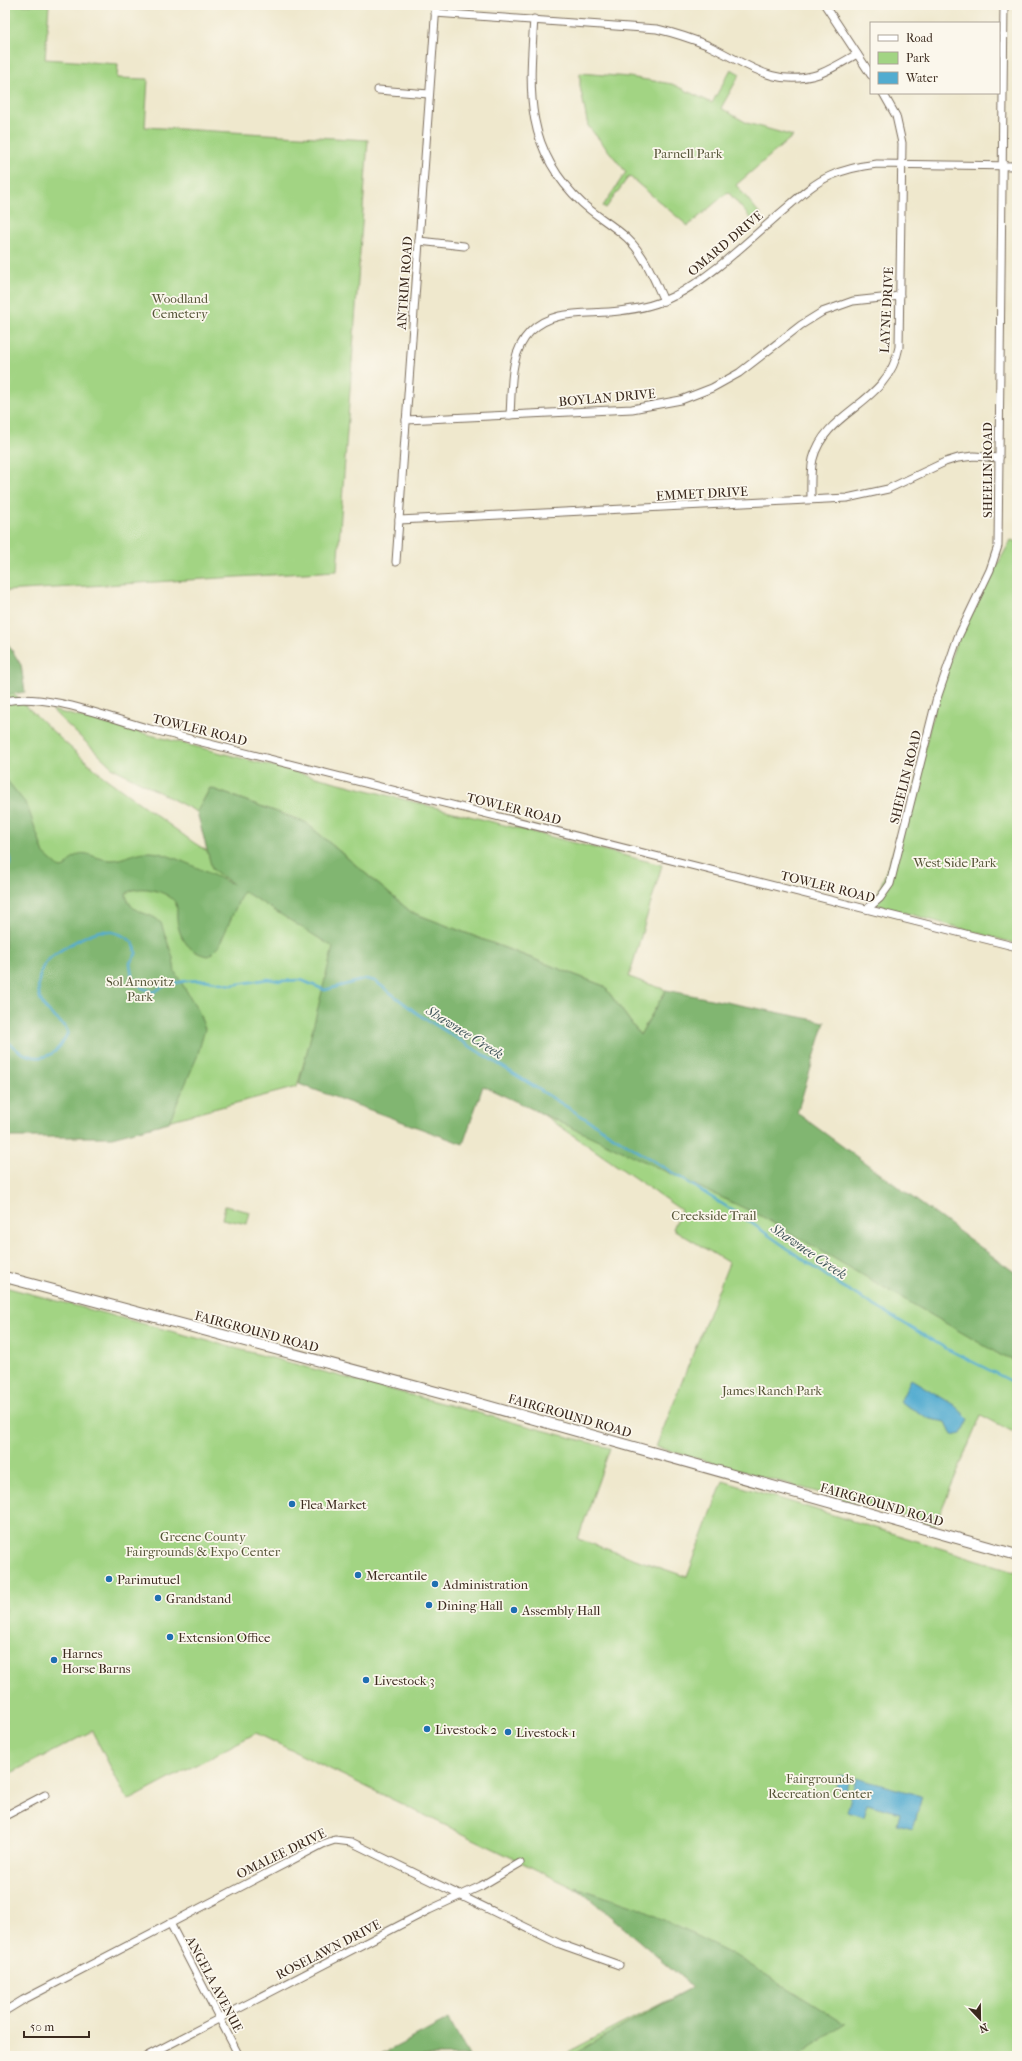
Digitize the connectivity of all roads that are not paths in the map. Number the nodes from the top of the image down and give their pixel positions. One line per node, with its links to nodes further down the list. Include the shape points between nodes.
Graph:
1 (825, 5): 5 (street)
2 (1004, 5): 11 (street, SHEELIN ROAD)
3 (436, 9): 4 (street); 8 (street, ANTRIM ROAD)
4 (534, 20): 5 (street, via 670,32 707,45 749,68 775,77 800,78 818,74); 16 (street, via 530,96 536,126 546,153 557,174 574,195 636,248 647,264)
5 (857, 54): 6 (street)
6 (870, 74)
7 (378, 90): 8 (street)
8 (429, 94): 13 (street, ANTRIM ROAD)
9 (884, 94): 10 (street, LAYNE DRIVE, via 900,126)
10 (902, 164): 11 (street, OMARD DRIVE); 15 (street, LAYNE DRIVE); 16 (street, OMARD DRIVE, via 856,167 821,180 700,281)
11 (1002, 166): 12 (street, OMARD DRIVE); 19 (street, SHEELIN ROAD)
12 (1017, 166)
13 (419, 241): 14 (street); 18 (street, ANTRIM ROAD)
14 (464, 246)
15 (900, 296): 17 (street, BOYLAN DRIVE, via 853,301 822,312 801,325 740,373 681,400 632,409); 20 (street, LAYNE DRIVE, via 899,347 894,367 877,389 835,424 821,441 812,465)
16 (664, 301): 17 (street, OMARD DRIVE, via 635,309 561,315 537,326 524,339 516,356)
17 (510, 415): 18 (street, BOYLAN DRIVE)
18 (406, 420): 21 (street, ANTRIM ROAD)
19 (999, 458): 20 (street, EMMET DRIVE, via 958,458 901,484 875,492 848,498); 24 (street, SHEELIN ROAD, via 999,534 995,557 958,637 936,701 890,884 880,898)
20 (811, 499): 21 (street, EMMET DRIVE)
21 (398, 520): 22 (street, ANTRIM ROAD)
22 (396, 562)
23 (5, 701): 24 (street, TOWLER ROAD, via 32,699 57,704)
24 (867, 909): 25 (street, TOWLER ROAD)
25 (1017, 947)
26 (5, 1277): 27 (street, FAIRGROUND ROAD, via 470,1401)
27 (1017, 1555)
28 (45, 1795): 29 (street)
29 (5, 1816)
30 (520, 1863): 31 (street, ROSELAWN DRIVE)
31 (459, 1896): 32 (street, OMALEE DRIVE, via 351,1842 335,1840 322,1844); 33 (street, OMALEE DRIVE, via 560,1944); 35 (street, ROSELAWN DRIVE)
32 (170, 1923): 34 (street, OMALEE DRIVE); 35 (street, ANGELA AVENUE)
33 (619, 1966)
34 (5, 2011)
35 (220, 2018): 36 (street, ROSELAWN DRIVE); 37 (street, ANGELA AVENUE)
36 (147, 2056)
37 (239, 2056)

